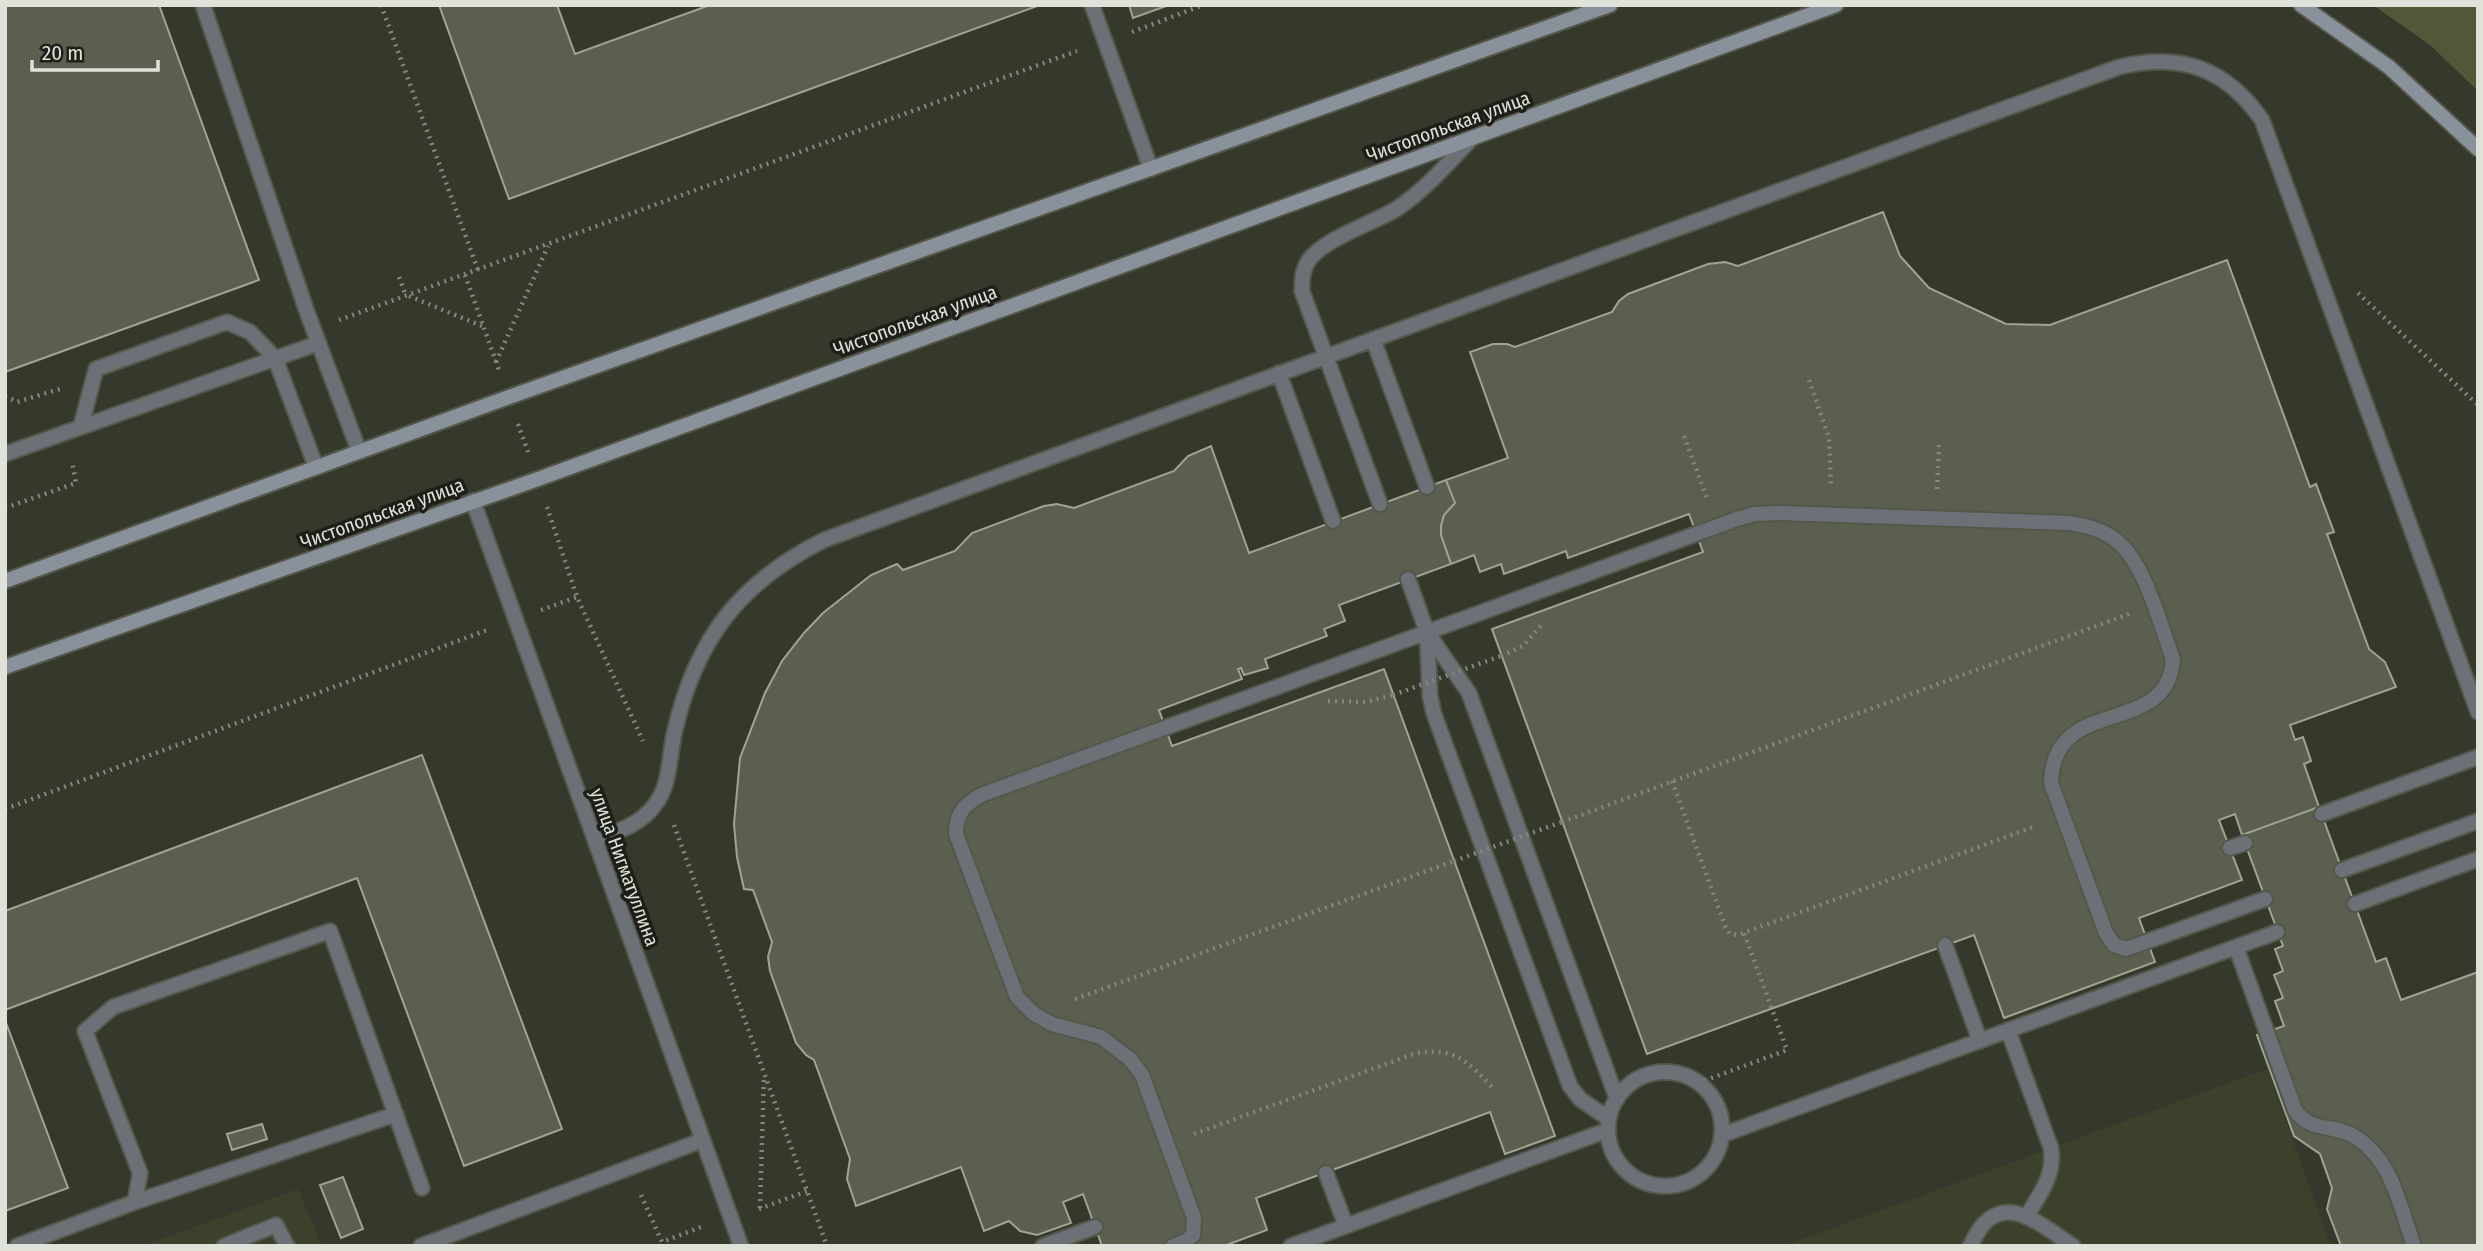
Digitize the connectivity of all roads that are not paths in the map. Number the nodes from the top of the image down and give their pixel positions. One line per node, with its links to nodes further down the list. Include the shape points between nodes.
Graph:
1 (204, 5): 10 (street)
2 (1092, 5): 8 (street)
3 (1610, 5): 8 (main road)
4 (1836, 5): 6 (main road, Чистопольская улица)
5 (2301, 5): 7 (main road, via 2389,67)
6 (1473, 137): 11 (street, via 1399,207 1310,259 1302,292); 19 (main road, Чистопольская улица)
7 (2478, 149)
8 (1151, 169): 15 (main road)
9 (1373, 339): 11 (street); 18 (street); 26 (street, via 2119,67 2174,61 2206,69 2233,86 2262,120)
10 (319, 343): 12 (street); 15 (street)
11 (1326, 356): 13 (street); 20 (street)
12 (275, 358): 14 (street); 14 (street, via 250,332 228,322 96,369); 17 (street)
13 (1279, 373): 21 (street); 30 (street, via 796,553 747,591 720,622 696,662 682,697 663,792 654,807 626,828)
14 (81, 426): 16 (street)
15 (359, 451): 17 (main road)
16 (5, 454)
17 (316, 467): 23 (main road)
18 (1427, 487)
19 (473, 501): 25 (main road, Чистопольская улица); 30 (street, улица Нигматуллина)
20 (1380, 504)
21 (1334, 522)
22 (1408, 579): 24 (street)
23 (5, 581)
24 (1427, 632): 35 (street, via 1737,519 1765,513 2093,527 2112,536 2139,567 2173,659 2167,686 2158,696 2066,738 2051,765 2050,783 2106,933 2126,949); 42 (street, via 1469,693); 44 (street, via 1432,708 1570,1086); 60 (street, via 981,795 959,812 957,834 1017,997 1052,1024 1101,1037 1130,1059 1142,1075 1195,1226 1193,1235)
25 (5, 667)
26 (2478, 712)
27 (2478, 757): 28 (street)
28 (2322, 814)
29 (2478, 821): 34 (street)
30 (595, 840): 46 (street, улица Нигматуллина)
31 (2245, 843): 32 (street)
32 (2230, 848)
33 (2478, 859): 36 (street)
34 (2342, 870)
35 (2265, 899)
36 (2354, 904)
37 (2277, 932): 39 (street)
38 (1945, 945): 41 (street)
39 (2236, 947): 40 (street); 64 (street, via 2295,1110 2306,1123 2338,1129 2373,1151 2384,1164)
40 (2008, 1030): 41 (street); 50 (street, via 2052,1158 2048,1182)
41 (1980, 1041): 45 (street)
42 (1617, 1099): 44 (street); 45 (street, via 1625,1088 1648,1075 1674,1073 1709,1093 1717,1106)
43 (396, 1114): 48 (street); 49 (street); 49 (street, via 330,931 113,1007 85,1031 140,1173)
44 (1609, 1124): 45 (street, via 1616,1157 1624,1169 1648,1184 1662,1186 1691,1180 1702,1172 1719,1149); 51 (street)
45 (1722, 1135)
46 (703, 1140): 53 (street); 58 (street, улица Нигматуллина)
47 (1326, 1173): 51 (street)
48 (422, 1188)
49 (135, 1202): 54 (street)
50 (2026, 1217): 62 (street, via 2013,1212 1992,1216); 63 (street)
51 (1346, 1226): 61 (street)
52 (1095, 1227): 59 (street)
53 (463, 1239): 57 (street)
54 (17, 1246)
55 (224, 1246): 56 (street, via 276,1225)
56 (287, 1246)
57 (421, 1246)
58 (741, 1246)
59 (1043, 1246)
60 (1172, 1246)
61 (1291, 1246)
62 (1970, 1246)
63 (2073, 1246)
64 (2414, 1246)

